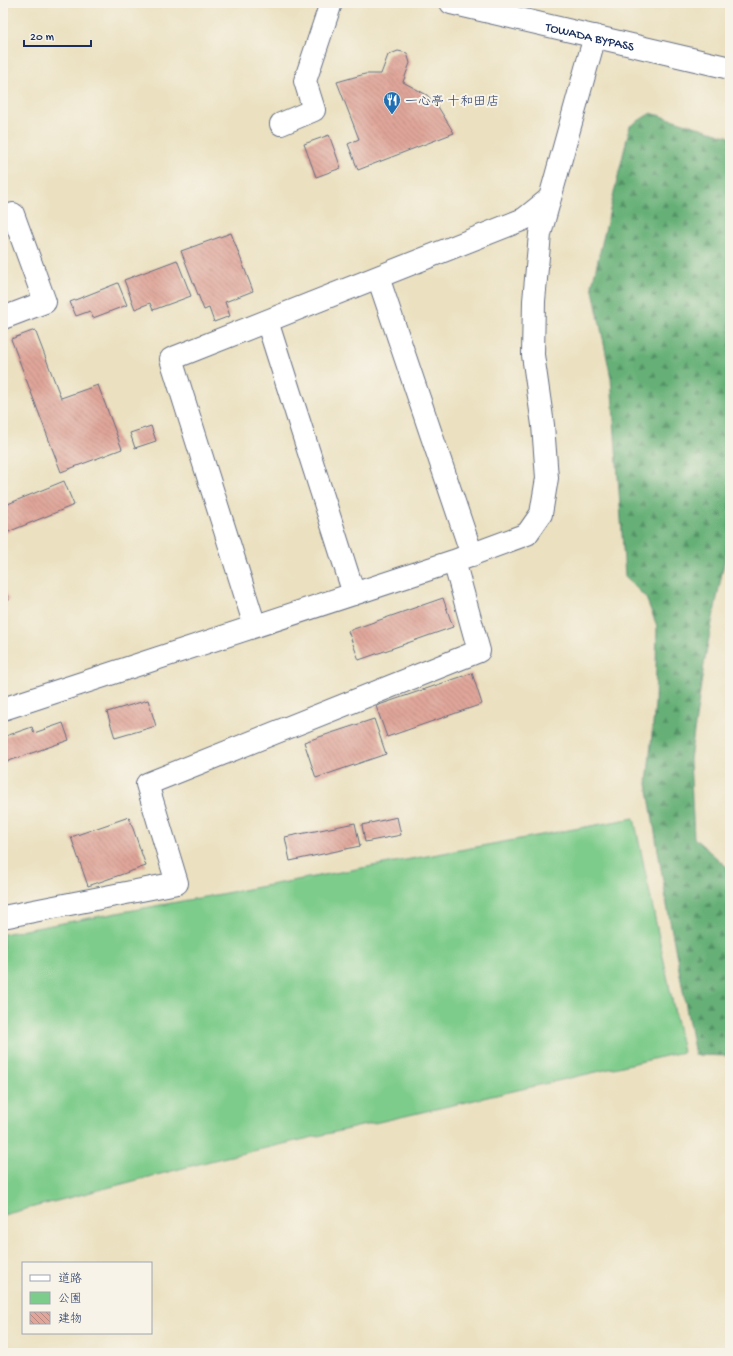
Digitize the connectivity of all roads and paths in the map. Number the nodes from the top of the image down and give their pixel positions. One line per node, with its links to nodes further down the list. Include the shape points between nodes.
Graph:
1 (331, 3): 5 (main road, via 305,81 314,110)
2 (451, 3): 3 (main road, TOWADA BYPASS)
3 (595, 36): 4 (main road, TOWADA BYPASS); 6 (main road)
4 (730, 68)
5 (281, 124)
6 (550, 198): 8 (main road, via 524,219); 11 (main road, via 540,234 534,301 533,355 548,478 541,514 527,534)
7 (13, 214): 9 (main road, via 45,302)
8 (378, 277): 10 (main road); 11 (main road)
9 (3, 318)
10 (267, 321): 12 (main road); 13 (main road, via 171,359)
11 (463, 558): 12 (main road); 15 (main road, via 479,651 147,784 178,883)
12 (354, 594): 13 (main road)
13 (255, 626): 14 (main road)
14 (3, 708)
15 (3, 917)

